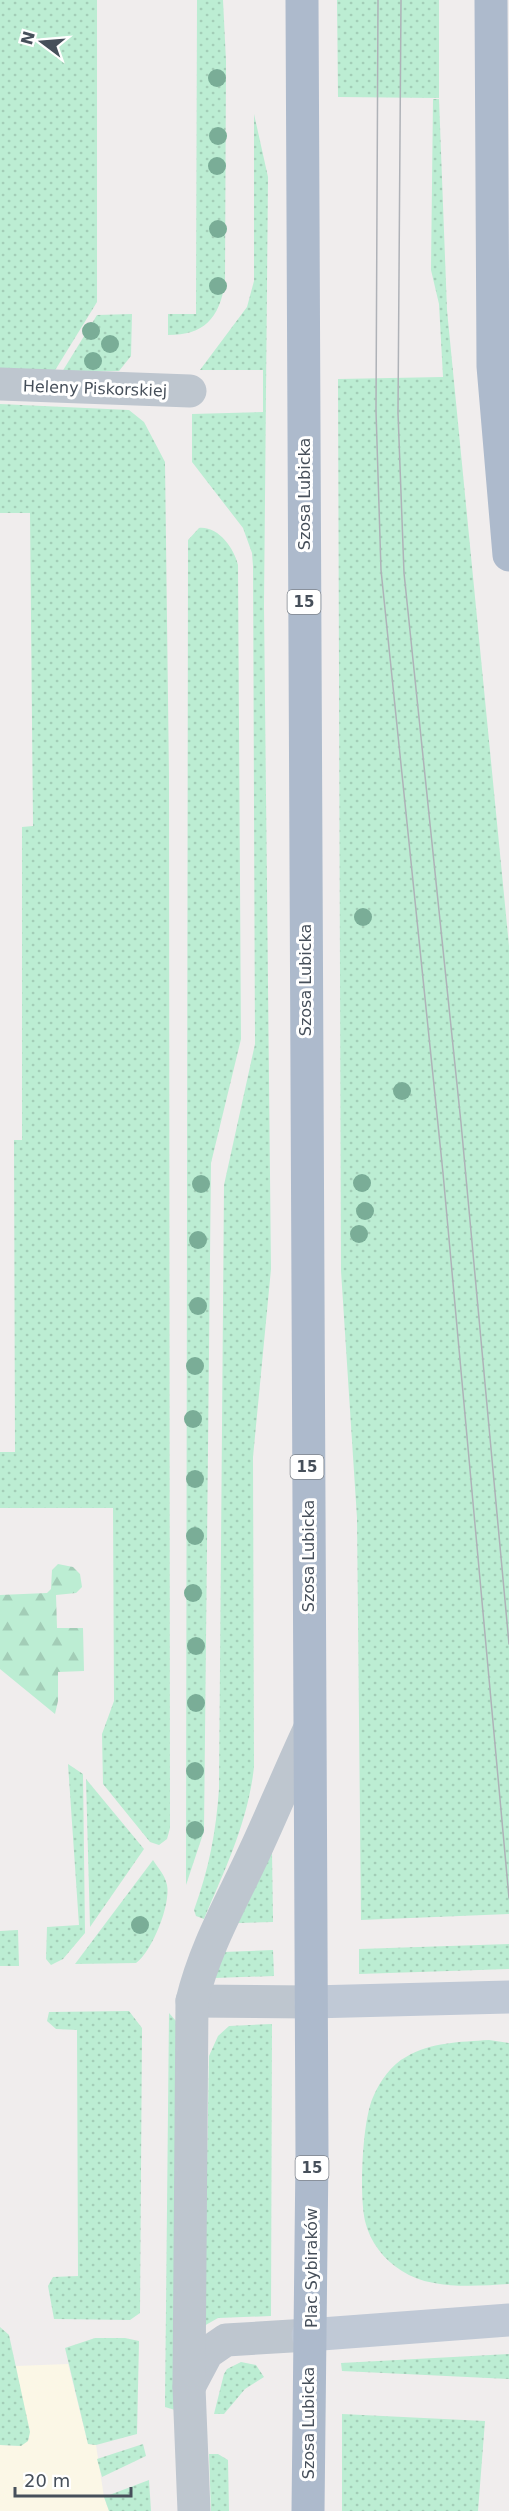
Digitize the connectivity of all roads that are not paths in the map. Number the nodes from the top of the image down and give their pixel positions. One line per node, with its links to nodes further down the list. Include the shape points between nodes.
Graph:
1 (302, 0): 6 (main road, Szosa Lubicka / 15)
2 (491, 0): 5 (main road, via 493,366)
3 (0, 384): 4 (street, Heleny Piskorskiej)
4 (190, 391)
5 (509, 555)
6 (309, 1730): 7 (main road, Szosa Lubicka / 15); 9 (street, via 254,1855 213,1935)
7 (310, 1959): 10 (main road, Plac Sybiraków / 15)
8 (509, 1997): 10 (street)
9 (192, 2001): 10 (street); 13 (street)
10 (311, 2002): 12 (main road, Plac Sybiraków / 15)
11 (509, 2319): 12 (street, Plac Sybiraków)
12 (308, 2335): 13 (street, via 226,2340 207,2353); 15 (main road, Szosa Lubicka / 15)
13 (189, 2387): 14 (street)
14 (194, 2511)
15 (308, 2511)

